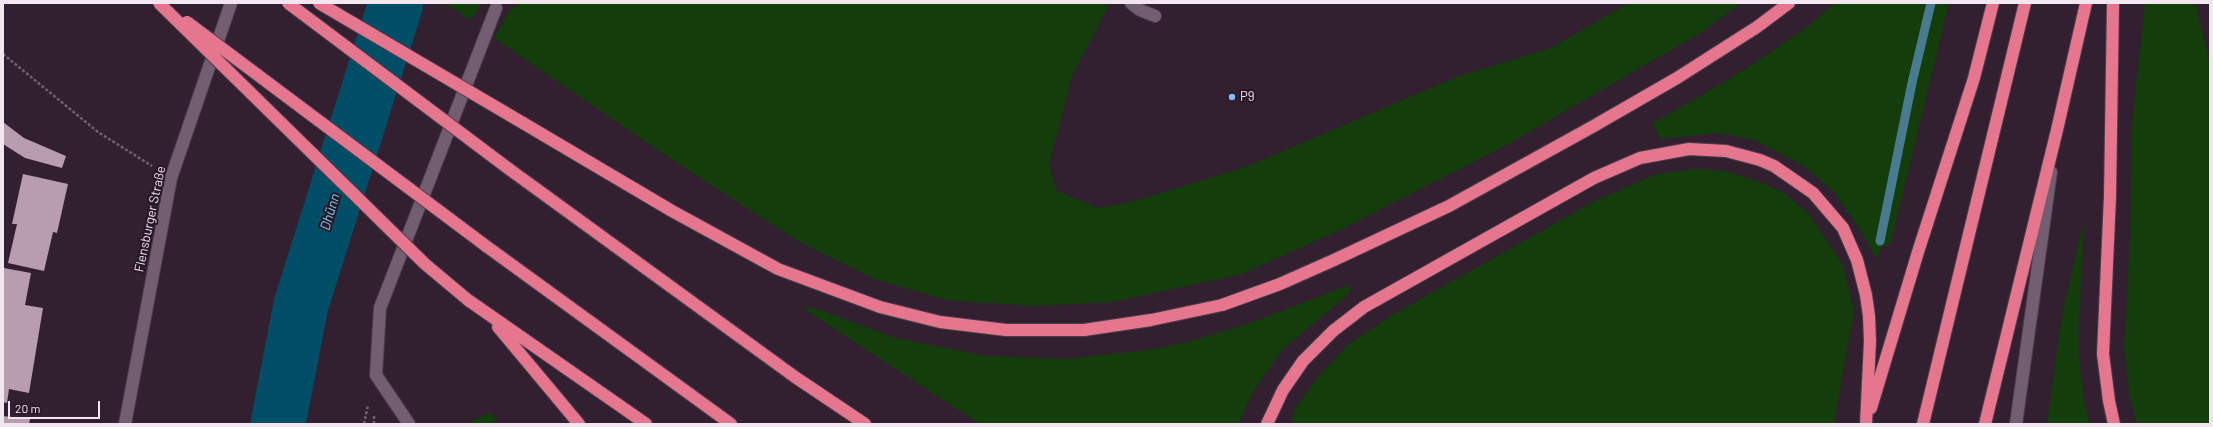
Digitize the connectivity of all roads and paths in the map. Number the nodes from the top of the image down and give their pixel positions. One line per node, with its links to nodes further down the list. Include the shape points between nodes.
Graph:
1 (159, 3): 17 (highway, bridge, via 425,264)
2 (162, 3): 22 (highway, bridge, via 486,246)
3 (231, 3): 16 (street, Flensburger Straße)
4 (288, 3): 23 (highway, bridge, via 509,169 795,378)
5 (319, 3): 7 (highway, bridge, via 672,211 778,269 880,307 940,322 1006,330 1084,330 1151,320 1222,305 1280,284 1450,206 1592,127 1757,27)
6 (1131, 3): 13 (street)
7 (1789, 3)
8 (1993, 3): 25 (highway, via 1974,78)
9 (2025, 3): 26 (highway)
10 (2086, 3): 15 (highway)
11 (2113, 3): 29 (highway, via 2110,196 2103,354)
12 (496, 8): 19 (street, via 380,308 376,375)
13 (1155, 16)
14 (3, 54): 16 (path, via 98,132)
15 (2057, 130): 27 (highway); 28 (street)
16 (171, 178): 18 (street, Flensburger Straße)
17 (489, 316): 20 (highway); 21 (highway)
18 (125, 424)
19 (409, 424)
20 (579, 424)
21 (646, 424)
22 (731, 424)
23 (865, 424)
24 (1267, 424): 25 (highway, via 1283,390 1303,361 1333,331 1364,307 1594,178 1640,158 1690,149 1726,151 1774,166 1813,193 1843,228 1857,260 1869,316)
25 (1866, 424)
26 (1923, 424)
27 (1985, 424)
28 (2016, 424)
29 (2114, 424)

